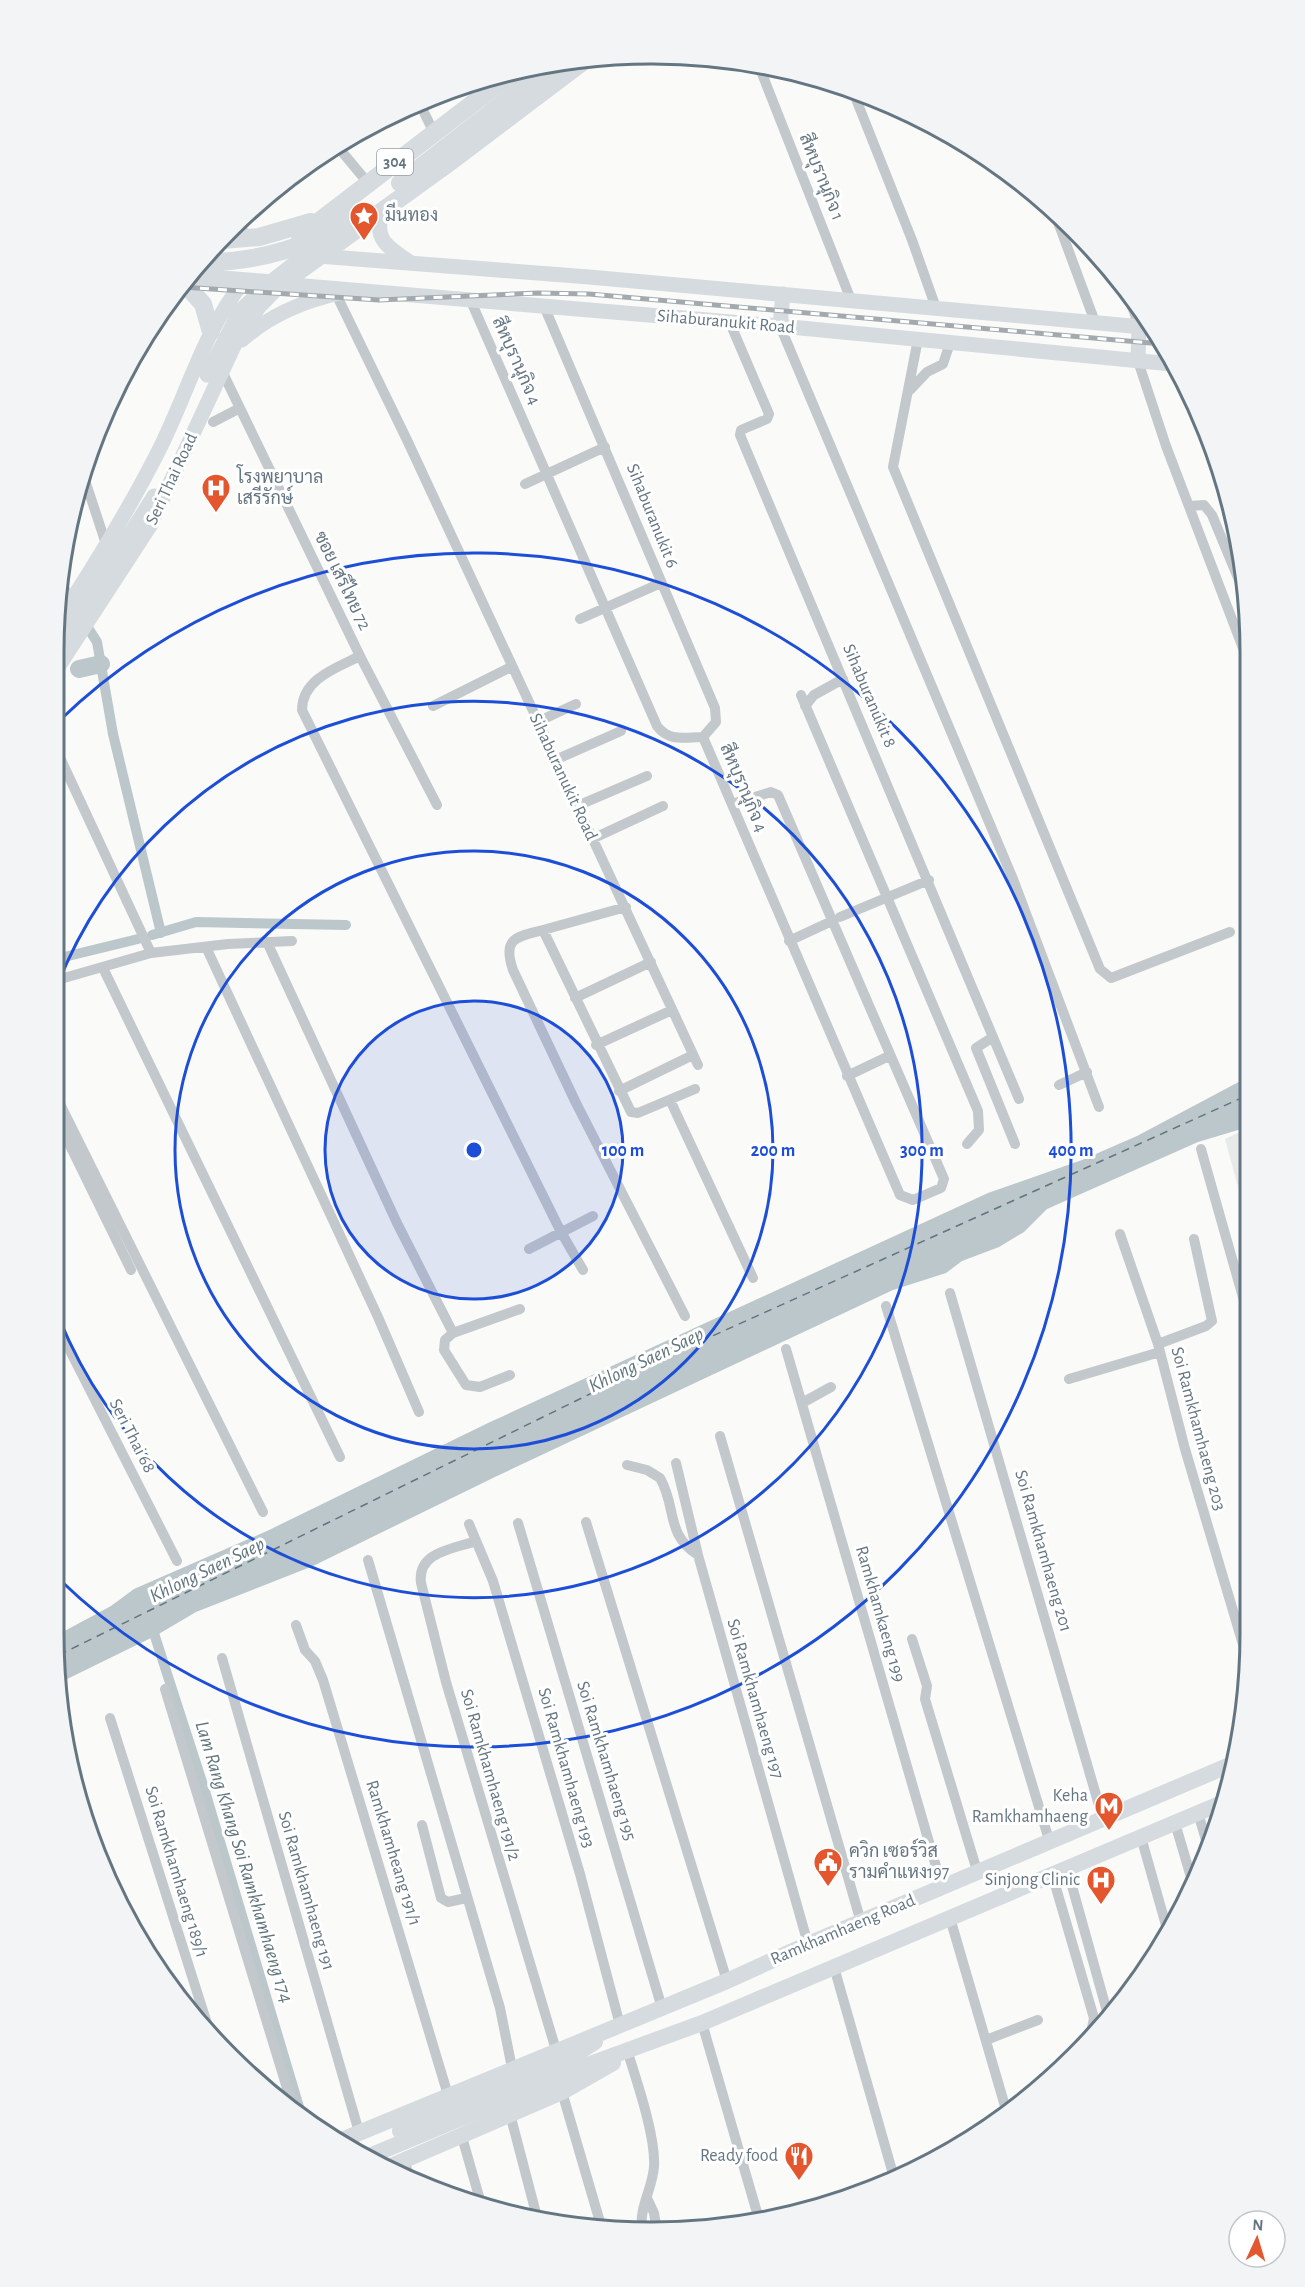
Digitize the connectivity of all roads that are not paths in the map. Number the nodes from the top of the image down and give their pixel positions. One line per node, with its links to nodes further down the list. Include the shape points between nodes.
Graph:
1 (571, 71): 9 (highway, 304)
2 (763, 75): 30 (street, สีหบุรานุกิจ 1)
3 (538, 76): 14 (highway)
4 (482, 90): 7 (highway, 304)
5 (857, 101): 32 (street)
6 (421, 112): 7 (street)
7 (426, 138): 9 (highway, via 412,154 417,163); 10 (highway, 304)
8 (343, 153): 10 (street)
9 (446, 165): 12 (highway, 304)
10 (368, 183): 11 (highway, 304)
11 (342, 203): 13 (highway, 304); 14 (highway, via 336,213 341,222)
12 (385, 208): 14 (highway, 304); 21 (main road, via 378,226 381,237 389,248)
13 (324, 217): 16 (highway, via 283,231); 18 (highway, 304)
14 (359, 220): 19 (highway, 304); 20 (highway, via 281,252); 61 (main road, via 267,285 240,311 219,349 153,499)
15 (1061, 230): 33 (street)
16 (243, 231)
17 (222, 252): 18 (highway)
18 (277, 254): 19 (highway); 23 (highway, 304)
19 (318, 256): 21 (main road, Sihaburanukit Road); 24 (highway, 304)
20 (213, 262)
21 (411, 263): 28 (main road, Sihaburanukit Road)
22 (200, 278): 23 (highway)
23 (244, 281): 24 (highway); 37 (main road, Seri Thai Road)
24 (281, 284): 26 (main road, Sihaburanukit Road); 41 (main road, Seri Thai Road, via 249,319)
25 (190, 290): 37 (highway, via 203,304)
26 (355, 290): 27 (main road); 29 (main road, Sihaburanukit Road)
27 (336, 294): 41 (main road, via 270,318); 65 (street, Sihaburanukit Road)
28 (783, 294): 30 (main road, Sihaburanukit Road); 35 (main road)
29 (470, 298): 31 (main road, Sihaburanukit Road); 50 (street, สีหบุรานุกิจ 4)
30 (851, 300): 32 (main road, Sihaburanukit Road)
31 (544, 306): 34 (main road, Sihaburanukit Road); 48 (street, Sihaburanukit 6)
32 (936, 308): 33 (main road, Sihaburanukit Road)
33 (1095, 322): 36 (main road, Sihaburanukit Road)
34 (730, 323): 35 (main road, Sihaburanukit Road); 66 (street, Sihaburanukit 8, via 770,414 768,419 741,430 740,435)
35 (780, 326): 39 (main road, Sihaburanukit Road); 99 (street, via 982,806)
36 (1141, 327)
37 (211, 332): 49 (main road, Seri Thai Road)
38 (1145, 332): 42 (main road)
39 (918, 339): 40 (main road, Sihaburanukit Road); 45 (street)
40 (950, 343): 42 (main road, Sihaburanukit Road); 45 (street, via 943,364 927,372)
41 (230, 350): 44 (main road, Seri Thai Road)
42 (1138, 361): 43 (main road, Sihaburanukit Road); 54 (street)
43 (1164, 363)
44 (221, 369): 46 (street, ซอย เสรีไทย 72); 51 (main road, Seri Thai Road)
45 (908, 392): 85 (street, via 893,467 1100,969 1111,978)
46 (240, 408): 47 (street); 64 (street, ซอย เสรีไทย 72)
47 (213, 422)
48 (605, 447): 50 (street); 57 (street, Sihaburanukit 6)
49 (150, 467): 51 (main road, via 165,467); 55 (main road, Seri Thai Road)
50 (548, 472): 52 (street); 58 (street, สีหบุรานุกิจ 4)
51 (172, 479): 62 (main road, Seri Thai Road, via 150,526 94,613)
52 (525, 484)
53 (88, 490): 55 (street)
54 (1190, 506): 56 (street, via 1204,505 1212,515); 63 (street)
55 (107, 547): 60 (main road, Seri Thai Road, via 89,574)
56 (1234, 567)
57 (661, 583): 58 (street); 71 (street, Sihaburanukit 6, via 715,708 716,722)
58 (605, 607): 59 (street); 71 (street, สีหบุรานุกิจ 4, via 663,734 676,738)
59 (580, 619)
60 (65, 629)
61 (65, 630)
62 (65, 631)
63 (1240, 639)
64 (360, 656): 76 (street, ซอย เสรีไทย 72); 113 (street, via 318,678 307,690 302,710)
65 (511, 667): 68 (street); 69 (street, Sihaburanukit Road)
66 (843, 679): 80 (street, Sihaburanukit 8); 81 (street, via 803,700)
67 (576, 704): 69 (street)
68 (433, 706)
69 (537, 722): 72 (street, Sihaburanukit Road)
70 (621, 730): 72 (street)
71 (703, 737): 75 (street, สีหบุรานุกิจ 4)
72 (555, 760): 77 (street, Sihaburanukit Road)
73 (64, 766): 90 (street)
74 (647, 776): 77 (street)
75 (732, 804): 83 (street, via 771,792 778,795); 86 (street, สีหบุรานุกิจ 4)
76 (437, 806)
77 (577, 806): 79 (street, Sihaburanukit Road)
78 (663, 806): 79 (street)
79 (592, 839): 82 (street, Sihaburanukit Road)
80 (929, 880): 81 (street); 96 (street, Sihaburanukit 8)
81 (887, 896): 83 (street); 110 (street, via 978,1111 980,1130)
82 (626, 907): 84 (street); 91 (street, Sihaburanukit Road)
83 (836, 919): 86 (street); 98 (street)
84 (543, 930): 94 (street); 124 (street, via 511,942 508,955 513,970 576,1104)
85 (1230, 932)
86 (789, 940): 100 (street, สีหบุรานุกิจ 4)
87 (292, 941): 88 (street)
88 (267, 942): 89 (street); 125 (street, via 397,1223)
89 (206, 947): 90 (street); 133 (street)
90 (151, 953): 92 (street)
91 (651, 962): 94 (street); 95 (street, Sihaburanukit Road)
92 (103, 968): 93 (street); 135 (street)
93 (64, 978)
94 (575, 998): 97 (street)
95 (672, 1010): 97 (street); 103 (street, Sihaburanukit Road, via 695,1060)
96 (993, 1037): 104 (street, Sihaburanukit 8); 109 (street, via 976,1048)
97 (597, 1045): 103 (street)
98 (889, 1056): 100 (street); 100 (street, สีหบุรานุกิจ 4, via 944,1179 941,1188 913,1200 900,1195)
99 (1086, 1072): 101 (street); 106 (street)
100 (847, 1076)
101 (1059, 1085)
102 (695, 1089): 105 (street)
103 (619, 1091): 105 (street, via 634,1113)
104 (1019, 1099)
105 (670, 1100): 119 (street)
106 (1099, 1107)
107 (64, 1112): 138 (street)
108 (64, 1143): 117 (street)
109 (1015, 1143)
110 (967, 1144)
111 (1201, 1149): 120 (street)
112 (593, 1216): 113 (street)
113 (561, 1232): 116 (street); 118 (street)
114 (1120, 1234): 127 (street, Soi Ramkhamhaeng 203)
115 (1194, 1239): 127 (street, via 1212,1321)
116 (529, 1249)
117 (131, 1270)
118 (583, 1270)
119 (753, 1278)
120 (1240, 1287)
121 (950, 1293): 155 (street, Soi Ramkhamhaeng 201)
122 (886, 1306): 160 (street)
123 (520, 1310): 125 (street)
124 (685, 1316)
125 (453, 1333): 129 (street, via 445,1340 444,1350 466,1385 480,1387)
126 (64, 1339): 144 (street, Seri Thai 68)
127 (1159, 1348): 130 (street); 147 (street, Soi Ramkhamhaeng 203)
128 (786, 1349): 132 (street, Ramkhamkaeng 199)
129 (510, 1375)
130 (1069, 1379)
131 (831, 1387): 132 (street)
132 (802, 1403): 164 (street, Ramkhamkaeng 199)
133 (419, 1412)
134 (720, 1436): 167 (street)
135 (340, 1457)
136 (676, 1463): 143 (street, Soi Ramkhamhaeng 197)
137 (627, 1465): 143 (street, via 660,1478 678,1537)
138 (263, 1512)
139 (586, 1522): 173 (street)
140 (518, 1523): 175 (street, Soi Ramkhamhaeng 195)
141 (469, 1524): 142 (street, Soi Ramkhamhaeng 193)
142 (476, 1541): 182 (street, Soi Ramkhamhaeng 193, via 494,1581); 184 (street, Soi Ramkhamhaeng 191/2, via 427,1559 421,1568 421,1583 449,1693)
143 (698, 1555): 169 (street, Soi Ramkhamhaeng 197)
144 (177, 1560)
145 (368, 1560): 165 (street)
146 (296, 1624): 188 (street, Ramkhamheang 191/1, via 305,1650 323,1680)
147 (1240, 1634)
148 (912, 1640): 163 (street)
149 (222, 1658): 192 (street, Soi Ramkhamhaeng 191)
150 (165, 1689): 189 (street)
151 (110, 1718): 176 (street, Soi Ramkhamhaeng 189/1)
152 (1225, 1767): 155 (main road, Ramkhamhaeng Road)
153 (1214, 1806): 154 (main road, Ramkhamhaeng Road)
154 (1198, 1813): 156 (main road, Ramkhamhaeng Road); 158 (street)
155 (1103, 1819): 160 (main road, Ramkhamhaeng Road)
156 (1175, 1823): 159 (main road, Ramkhamhaeng Road); 162 (street)
157 (422, 1825): 165 (street, via 441,1898 448,1902)
158 (1205, 1836)
159 (1141, 1837): 161 (main road, Ramkhamhaeng Road); 168 (street)
160 (1050, 1843): 163 (main road, Ramkhamhaeng Road)
161 (1059, 1871): 166 (main road, Ramkhamhaeng Road); 170 (street); 171 (street)
162 (1190, 1873)
163 (978, 1874): 164 (main road, Ramkhamhaeng Road)
164 (942, 1887): 167 (main road, Ramkhamhaeng Road)
165 (466, 1898): 186 (street, via 500,2008)
166 (950, 1918): 172 (main road, Ramkhamhaeng Road); 183 (street)
167 (861, 1922): 169 (main road, Ramkhamhaeng Road)
168 (1165, 1922)
169 (807, 1944): 173 (main road, Ramkhamhaeng Road)
170 (1090, 1945): 171 (street); 174 (street)
171 (1074, 1950): 178 (street)
172 (834, 1967): 180 (main road, Ramkhamhaeng Road); 200 (street)
173 (727, 1981): 175 (main road, Ramkhamhaeng Road)
174 (1107, 2007)
175 (662, 2008): 182 (main road, Ramkhamhaeng Road)
176 (203, 2013)
177 (1098, 2018): 178 (street)
178 (1094, 2019): 181 (street)
179 (1038, 2020): 183 (street)
180 (702, 2023): 185 (main road, Ramkhamhaeng Road); 204 (street)
181 (1093, 2024)
182 (620, 2025): 184 (main road, Ramkhamhaeng Road); 195 (main road, Ramkhamhaeng Road, via 558,2064)
183 (986, 2040): 190 (street)
184 (556, 2050): 186 (main road, Ramkhamhaeng Road)
185 (628, 2053): 187 (main road, Ramkhamhaeng Road); 196 (main road, Ramkhamhaeng Road, via 593,2063); 202 (street, via 653,2149 654,2166)
186 (512, 2068): 188 (main road, Ramkhamhaeng Road)
187 (562, 2092): 191 (main road, Ramkhamhaeng Road); 205 (street)
188 (448, 2095): 192 (main road, Ramkhamhaeng Road)
189 (290, 2097)
190 (1005, 2105)
191 (510, 2114): 194 (main road, Ramkhamhaeng Road); 203 (street)
192 (359, 2132): 193 (main road, Ramkhamhaeng Road)
193 (348, 2137)
194 (462, 2137): 197 (main road, Ramkhamhaeng Road); 201 (street)
195 (363, 2147)
196 (376, 2153)
197 (403, 2161): 198 (main road, Ramkhamhaeng Road); 199 (street)
198 (396, 2164)
199 (407, 2169)
200 (892, 2171)
201 (479, 2196)
202 (647, 2198): 206 (street); 207 (street)
203 (535, 2210)
204 (757, 2213)
205 (599, 2219)
206 (641, 2222)
207 (655, 2222)

